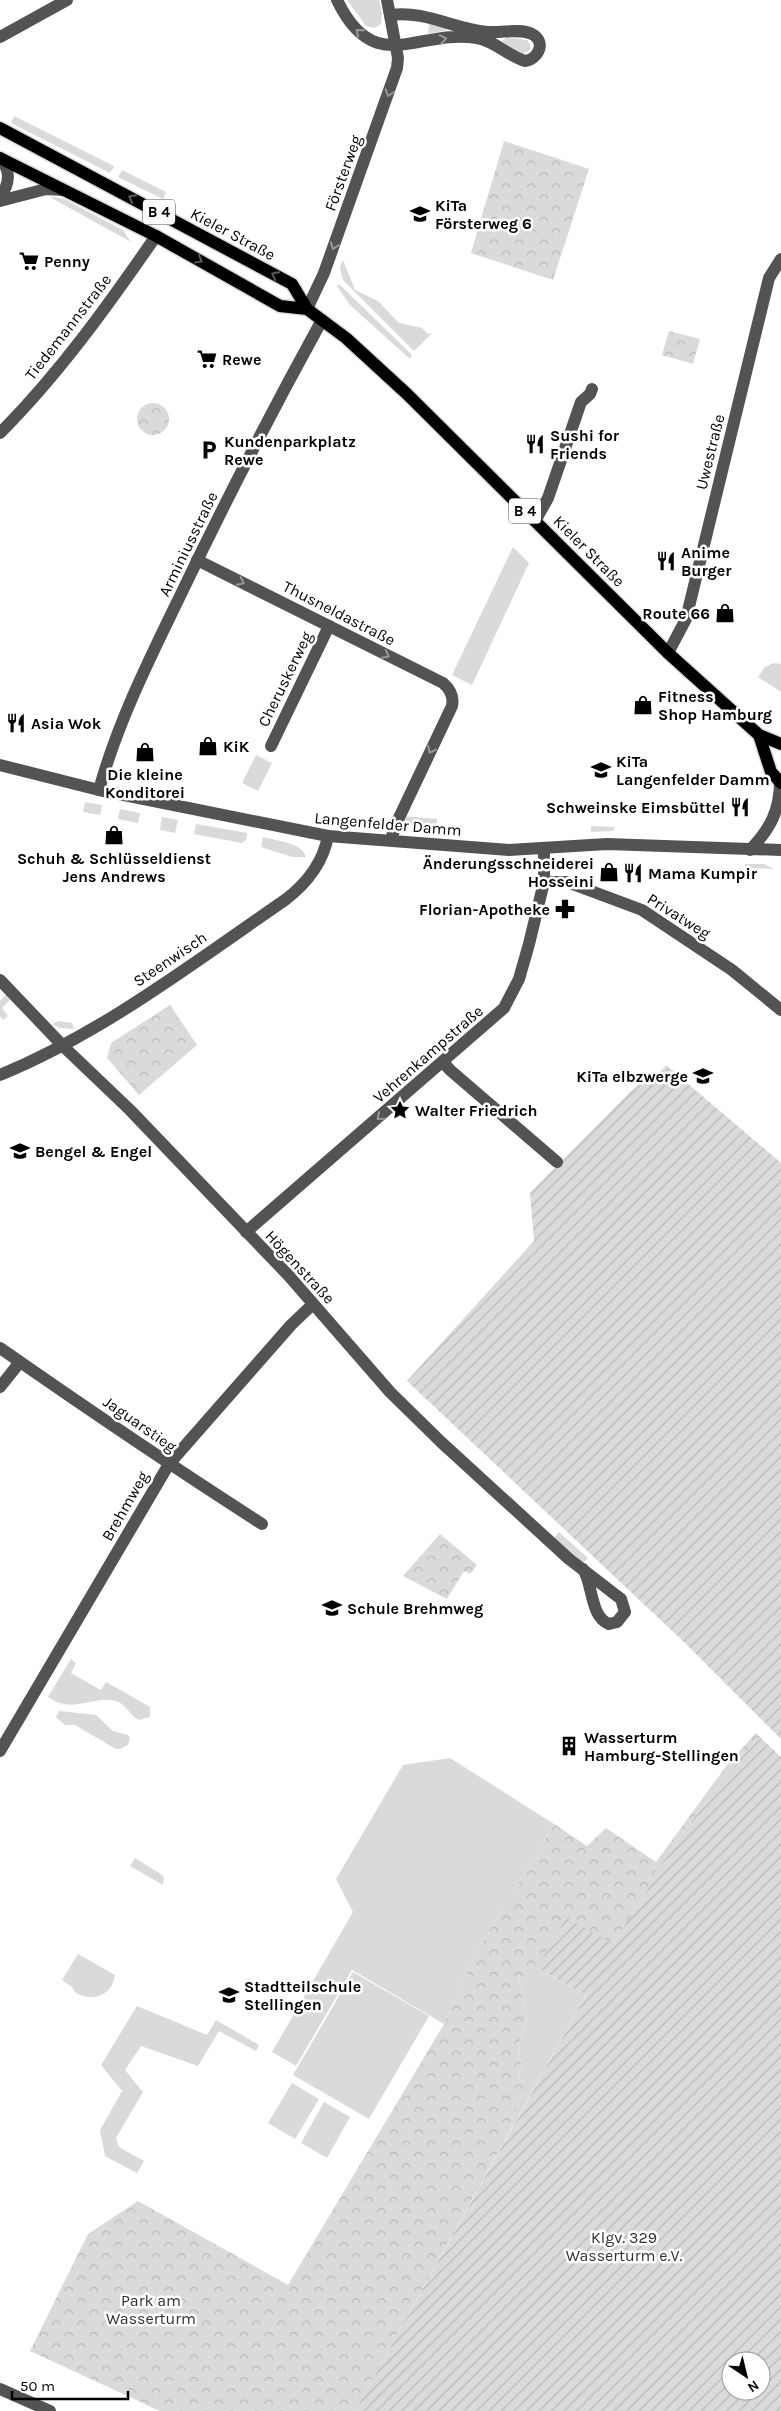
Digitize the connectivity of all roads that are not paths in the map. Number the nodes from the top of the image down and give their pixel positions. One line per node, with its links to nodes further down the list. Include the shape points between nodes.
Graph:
1 (67, 0): 5 (street)
2 (337, 0): 6 (street, one-way to 2, via 379,43 359,33)
3 (387, 0): 4 (street, Försterweg)
4 (391, 15): 6 (street, Försterweg); 6 (street, one-way to 4, via 451,37 477,38 525,61 536,57 540,44 533,35 525,32 491,32 419,15)
5 (0, 37)
6 (395, 46): 14 (street, Försterweg, one-way to 14, via 397,68 324,273)
7 (0, 128): 14 (main road, Kieler Straße / B 4, one-way to 7, via 292,284)
8 (0, 158): 9 (main road, Kieler Straße / B 4); 10 (street, via 9,174 7,186)
9 (65, 190): 11 (street, via 46,189); 12 (main road, Kieler Straße / B 4)
10 (0, 197)
11 (0, 201)
12 (156, 236): 14 (main road, Kieler Straße / B 4, one-way to 14, via 280,306); 17 (street, Tiedemannstraße, via 48,380)
13 (781, 259): 21 (street, Uwestraße, via 769,278 686,619)
14 (307, 309): 15 (main road, Kieler Straße / B 4)
15 (322, 320): 18 (main road, Kieler Straße / B 4, via 407,394); 19 (street, Arminiusstraße)
16 (592, 389): 18 (street, via 581,402 548,498)
17 (0, 433)
18 (535, 521): 21 (main road, Kieler Straße / B 4)
19 (197, 560): 20 (street, Thusneldastraße, one-way to 20); 27 (street, Arminiusstraße, via 147,666)
20 (330, 626): 24 (street, Cheruskerweg); 29 (street, Thusneldastraße, one-way to 29, via 443,683 452,695 452,706 396,822)
21 (668, 653): 22 (main road, Kieler Straße / B 4)
22 (759, 736): 23 (main road, Kieler Straße / B 4); 26 (main road, Kieler Straße / B 4, via 771,772)
23 (781, 744)
24 (270, 746)
25 (0, 765): 27 (street, Langenfelder Damm)
26 (780, 782): 31 (street, via 780,800 774,818 766,833)
27 (99, 790): 28 (street, Langenfelder Damm)
28 (328, 836): 29 (street, Langenfelder Damm); 36 (street, Steenwisch, via 314,871 294,893 138,1000)
29 (391, 840): 30 (street, Langenfelder Damm)
30 (544, 849): 31 (street, Langenfelder Damm, via 607,844); 33 (street, Vehrenkampstraße)
31 (750, 850): 32 (street, Langenfelder Damm)
32 (781, 850)
33 (544, 882): 35 (street, Privatweg, via 567,882 642,910 732,970); 37 (street, Vehrenkampstraße, via 519,979 508,1003)
34 (0, 980): 36 (street, Högenstraße)
35 (781, 1010)
36 (64, 1046): 38 (street, Steenwisch); 40 (street, Högenstraße)
37 (443, 1062): 39 (street); 40 (street, Vehrenkampstraße, one-way to 40)
38 (0, 1075)
39 (557, 1162)
40 (246, 1232): 41 (street, Högenstraße)
41 (313, 1304): 45 (street, Brehmweg); 47 (street, Högenstraße, via 422,1424)
42 (0, 1348): 43 (street, Jaguarstieg)
43 (20, 1362): 44 (street); 45 (street, Jaguarstieg)
44 (0, 1387)
45 (169, 1464): 46 (street, Jaguarstieg); 48 (street, Brehmweg)
46 (262, 1524)
47 (583, 1570)
48 (0, 1751)
49 (0, 2388): 50 (street)
50 (50, 2411)

